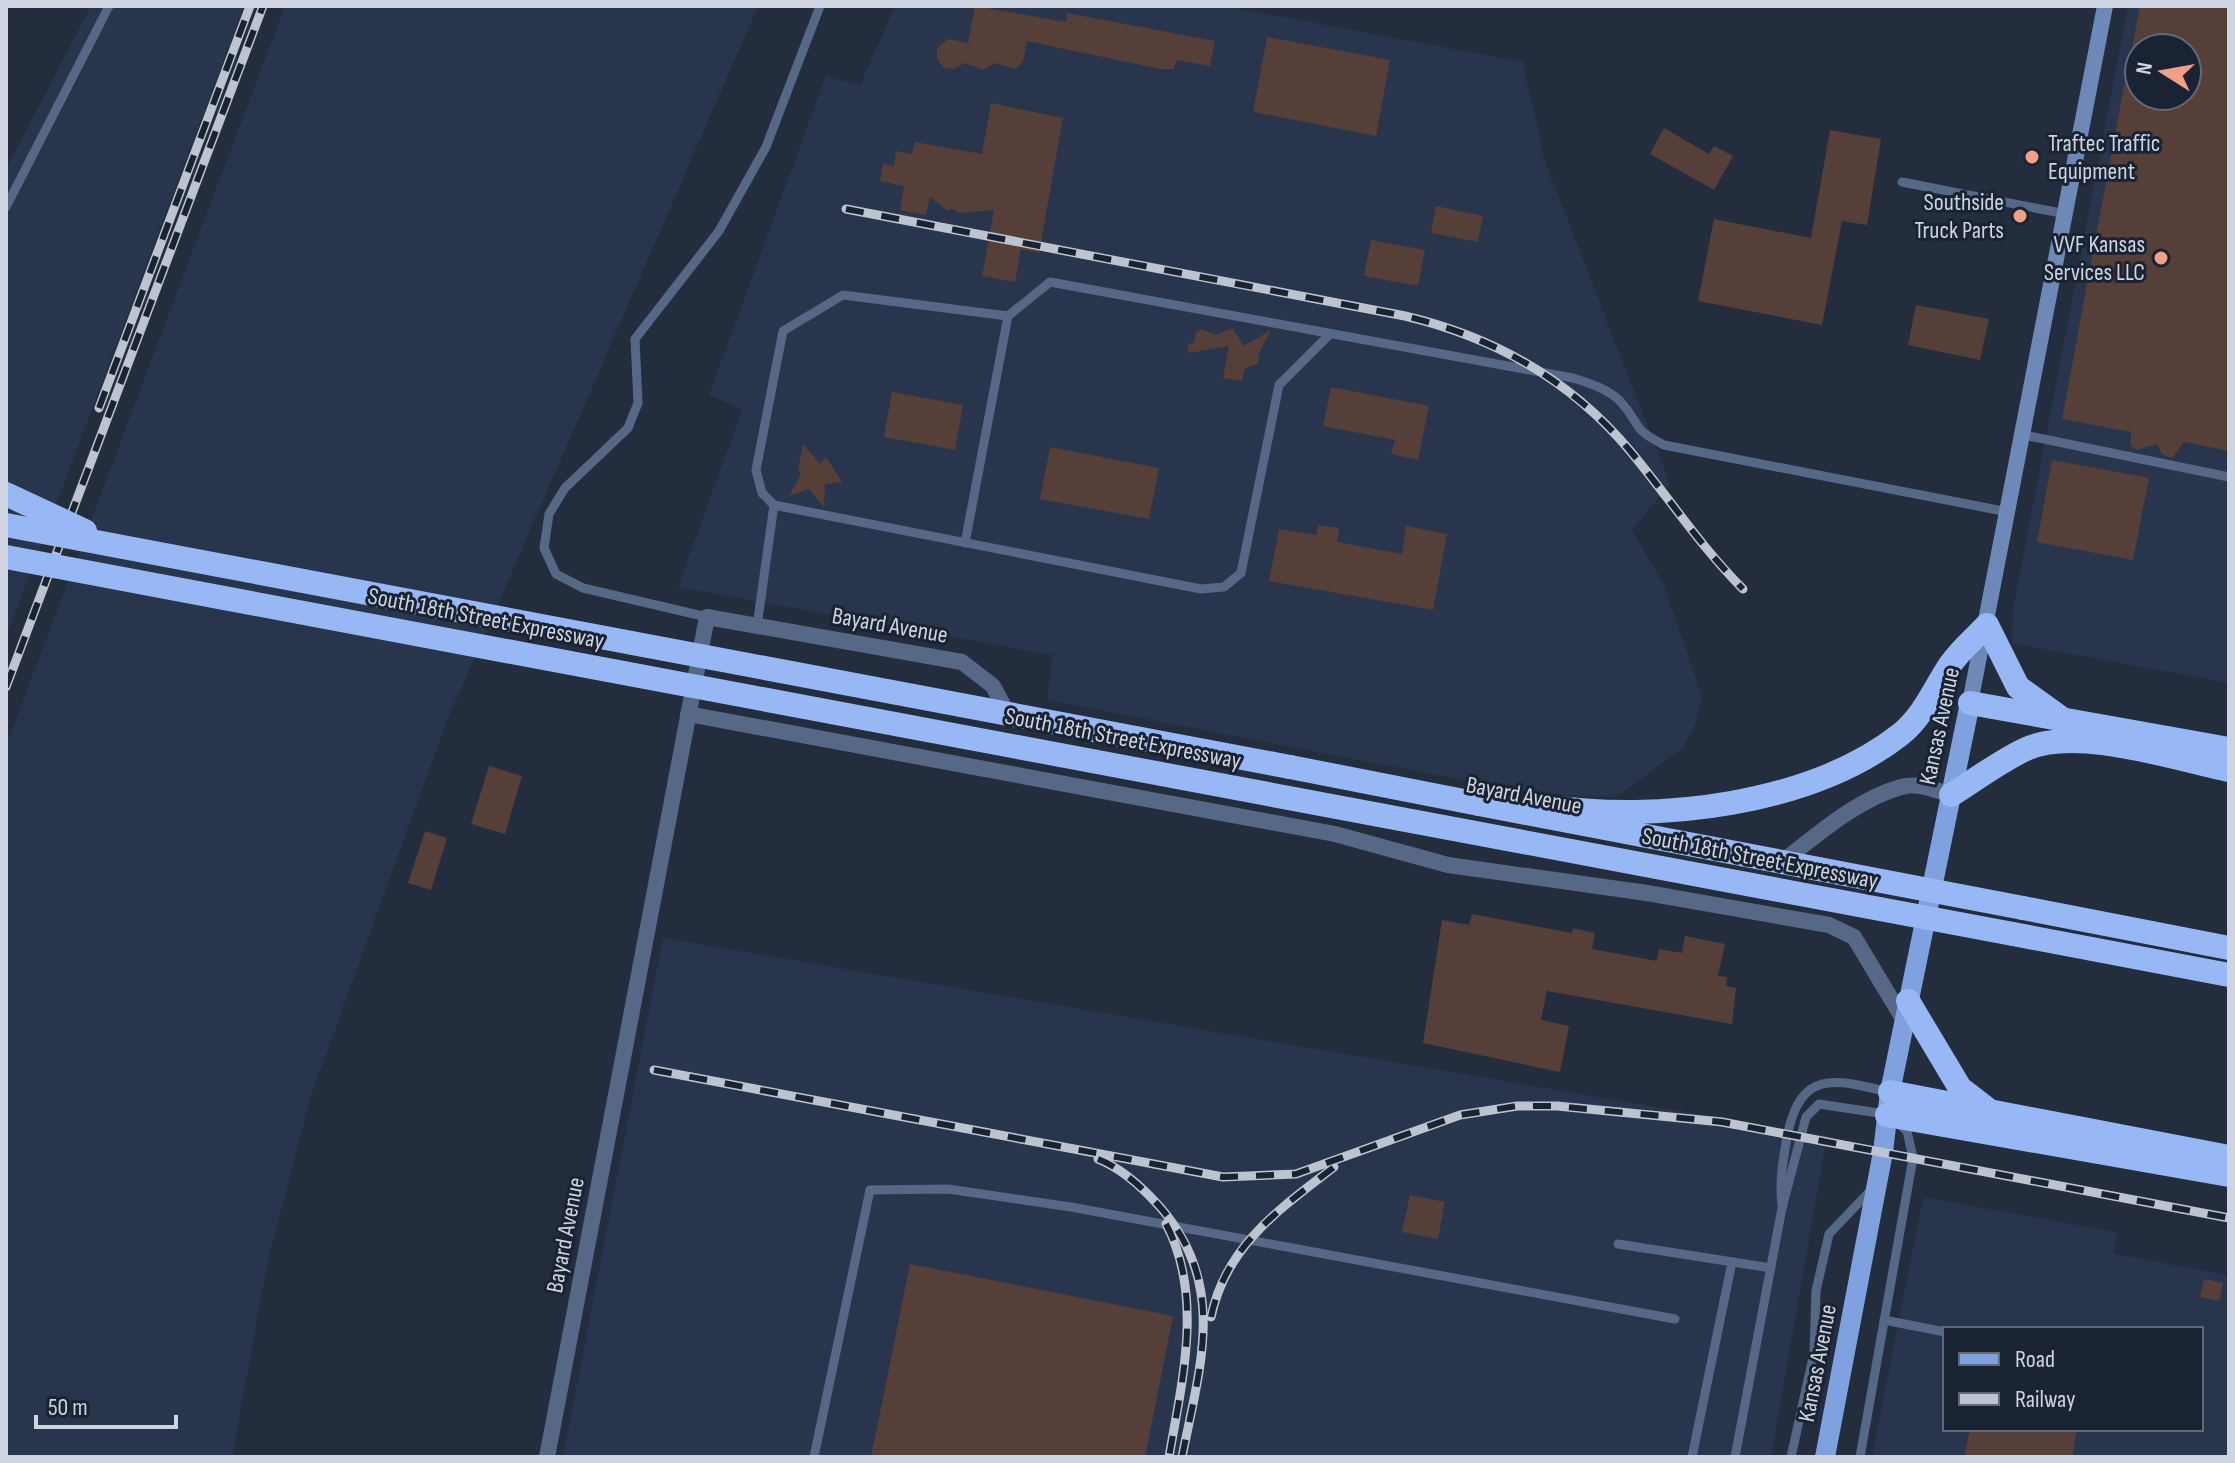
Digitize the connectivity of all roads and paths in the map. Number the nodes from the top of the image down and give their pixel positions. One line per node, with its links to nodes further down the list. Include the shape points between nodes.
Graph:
1 (109, 6): 5 (lane)
2 (820, 6): 18 (lane, via 766,147 719,231 635,339 638,403 628,428 565,488 549,514 544,548 556,574 583,588)
3 (2105, 6): 6 (main road, Kansas Avenue)
4 (1902, 182): 6 (lane)
5 (6, 207)
6 (2066, 214): 9 (main road, Kansas Avenue)
7 (1008, 316): 8 (lane, via 1050,282); 12 (lane, via 843,295 783,331 756,470 762,493); 15 (lane)
8 (1329, 335): 13 (lane, via 1597,386 1619,400 1638,432 1664,445); 15 (lane, via 1279,385 1241,573 1224,587 1201,589)
9 (2024, 435): 10 (lane); 13 (main road, Kansas Avenue)
10 (2229, 477)
11 (6, 494): 16 (highway, bridge)
12 (774, 505): 15 (lane); 20 (lane)
13 (2009, 512): 19 (main road, Kansas Avenue)
14 (6, 525): 16 (highway, bridge)
15 (965, 543)
16 (113, 545): 27 (highway, South 18th Street Expressway, bridge)
17 (6, 557): 31 (highway, South 18th Street Expressway, bridge)
18 (707, 617): 20 (street, Bayard Avenue); 22 (street, Bayard Avenue)
19 (1987, 625): 21 (main road, Kansas Avenue); 23 (highway, via 2018,687); 27 (highway, bridge, via 1901,733 1831,775 1733,802 1609,814 1515,802)
20 (757, 626): 26 (street, Bayard Avenue, via 962,662 993,686 1009,717 1774,868 1859,807 1902,786)
21 (1970, 703): 23 (highway); 26 (main road, Kansas Avenue)
22 (688, 714): 32 (street, via 1335,834 1448,865 1829,925 1854,937); 45 (street, Bayard Avenue)
23 (2061, 718): 24 (highway)
24 (2229, 749)
25 (2229, 770): 26 (highway, via 2088,742 2055,743 2026,749)
26 (1951, 795): 32 (main road, Kansas Avenue)
27 (1479, 804): 29 (highway, South 18th Street Expressway, bridge)
28 (2229, 932): 29 (highway)
29 (2167, 936): 30 (highway, South 18th Street Expressway)
30 (2229, 948)
31 (2229, 975)
32 (1906, 1011): 33 (main road, Kansas Avenue); 34 (highway, via 1960,1088)
33 (1889, 1103): 34 (highway); 36 (highway); 37 (main road, Kansas Avenue); 38 (lane, via 1813,1108 1806,1117); 38 (lane, via 1835,1081 1818,1084 1799,1099 1779,1182); 43 (lane, via 1907,1131 1913,1158)
34 (1988, 1109): 35 (highway)
35 (2229, 1157)
36 (2229, 1175)
37 (1877, 1184): 49 (lane, via 1829,1234 1816,1291 1814,1353); 50 (main road, Kansas Avenue)
38 (1782, 1208): 41 (lane)
39 (1618, 1244): 40 (lane)
40 (1732, 1262): 41 (lane); 47 (lane)
41 (1771, 1268): 48 (lane)
42 (1675, 1319): 46 (lane, via 1071,1207 948,1189 870,1190)
43 (1884, 1320): 44 (lane); 51 (lane)
44 (1943, 1332)
45 (547, 1457)
46 (814, 1457)
47 (1692, 1457)
48 (1735, 1457)
49 (1791, 1457)
50 (1825, 1457)
51 (1860, 1457)

